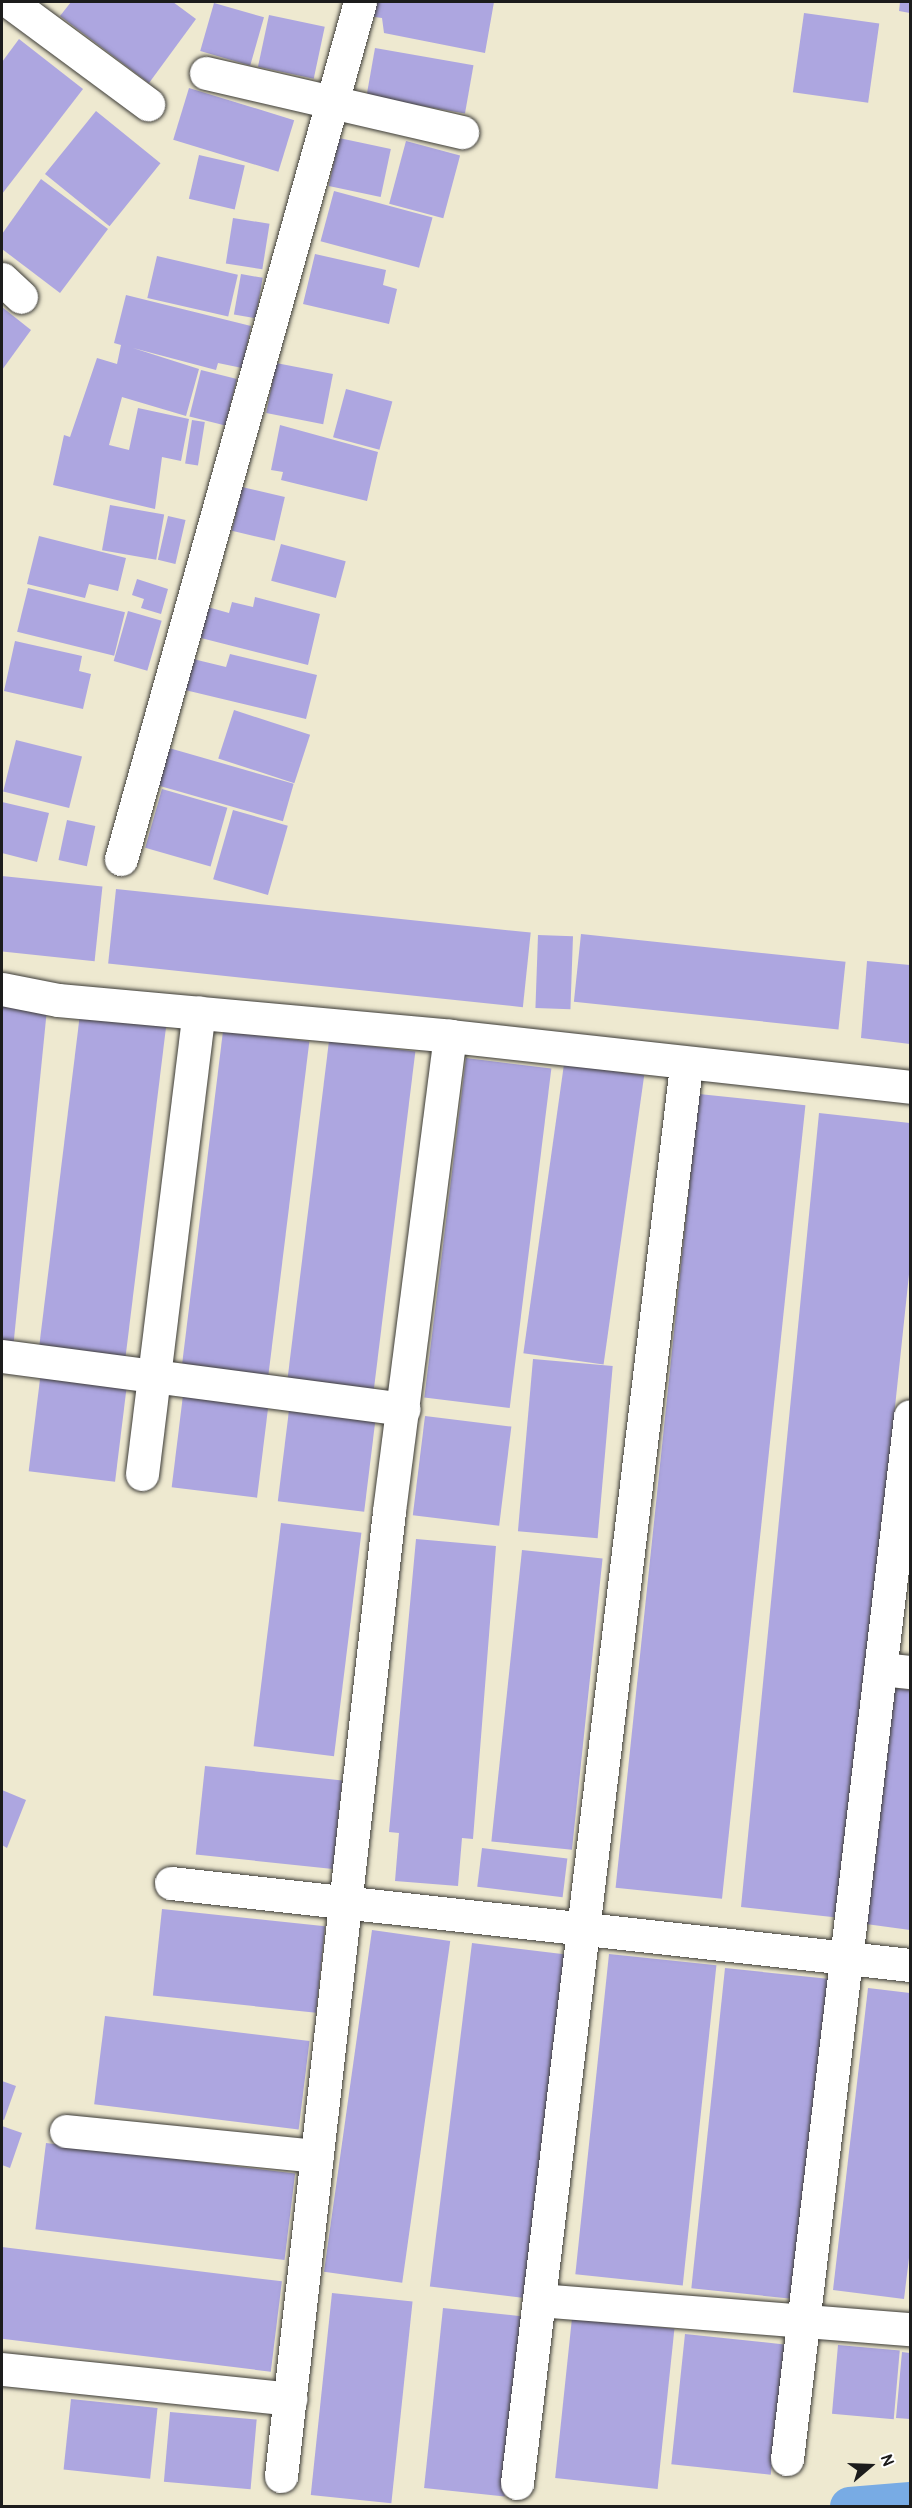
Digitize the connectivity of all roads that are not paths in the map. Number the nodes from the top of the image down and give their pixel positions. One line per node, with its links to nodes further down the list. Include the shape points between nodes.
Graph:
1 (10, 2): 4 (street)
2 (360, 2): 5 (street)
3 (206, 73): 5 (street)
4 (148, 104)
5 (334, 105): 6 (street); 7 (street)
6 (462, 132)
7 (121, 859)
8 (2, 989): 9 (street)
9 (199, 1013): 10 (street); 14 (street)
10 (450, 1036): 11 (street); 15 (street)
11 (686, 1065): 12 (street); 21 (street)
12 (910, 1088)
13 (2, 1356): 14 (street)
14 (157, 1375): 15 (street); 17 (street)
15 (404, 1409): 20 (street)
16 (910, 1416): 18 (street)
17 (142, 1474)
18 (896, 1671): 22 (street)
19 (171, 1883): 20 (street)
20 (348, 1902): 21 (street); 25 (street)
21 (580, 1932): 22 (street); 26 (street)
22 (847, 1959): 23 (street); 27 (street)
23 (910, 1965)
24 (66, 2131): 25 (street)
25 (317, 2156): 30 (street)
26 (539, 2300): 27 (street); 33 (street)
27 (803, 2324): 28 (street); 31 (street)
28 (910, 2330)
29 (2, 2368): 30 (street)
30 (290, 2399): 32 (street)
31 (787, 2459)
32 (281, 2476)
33 (518, 2483)

